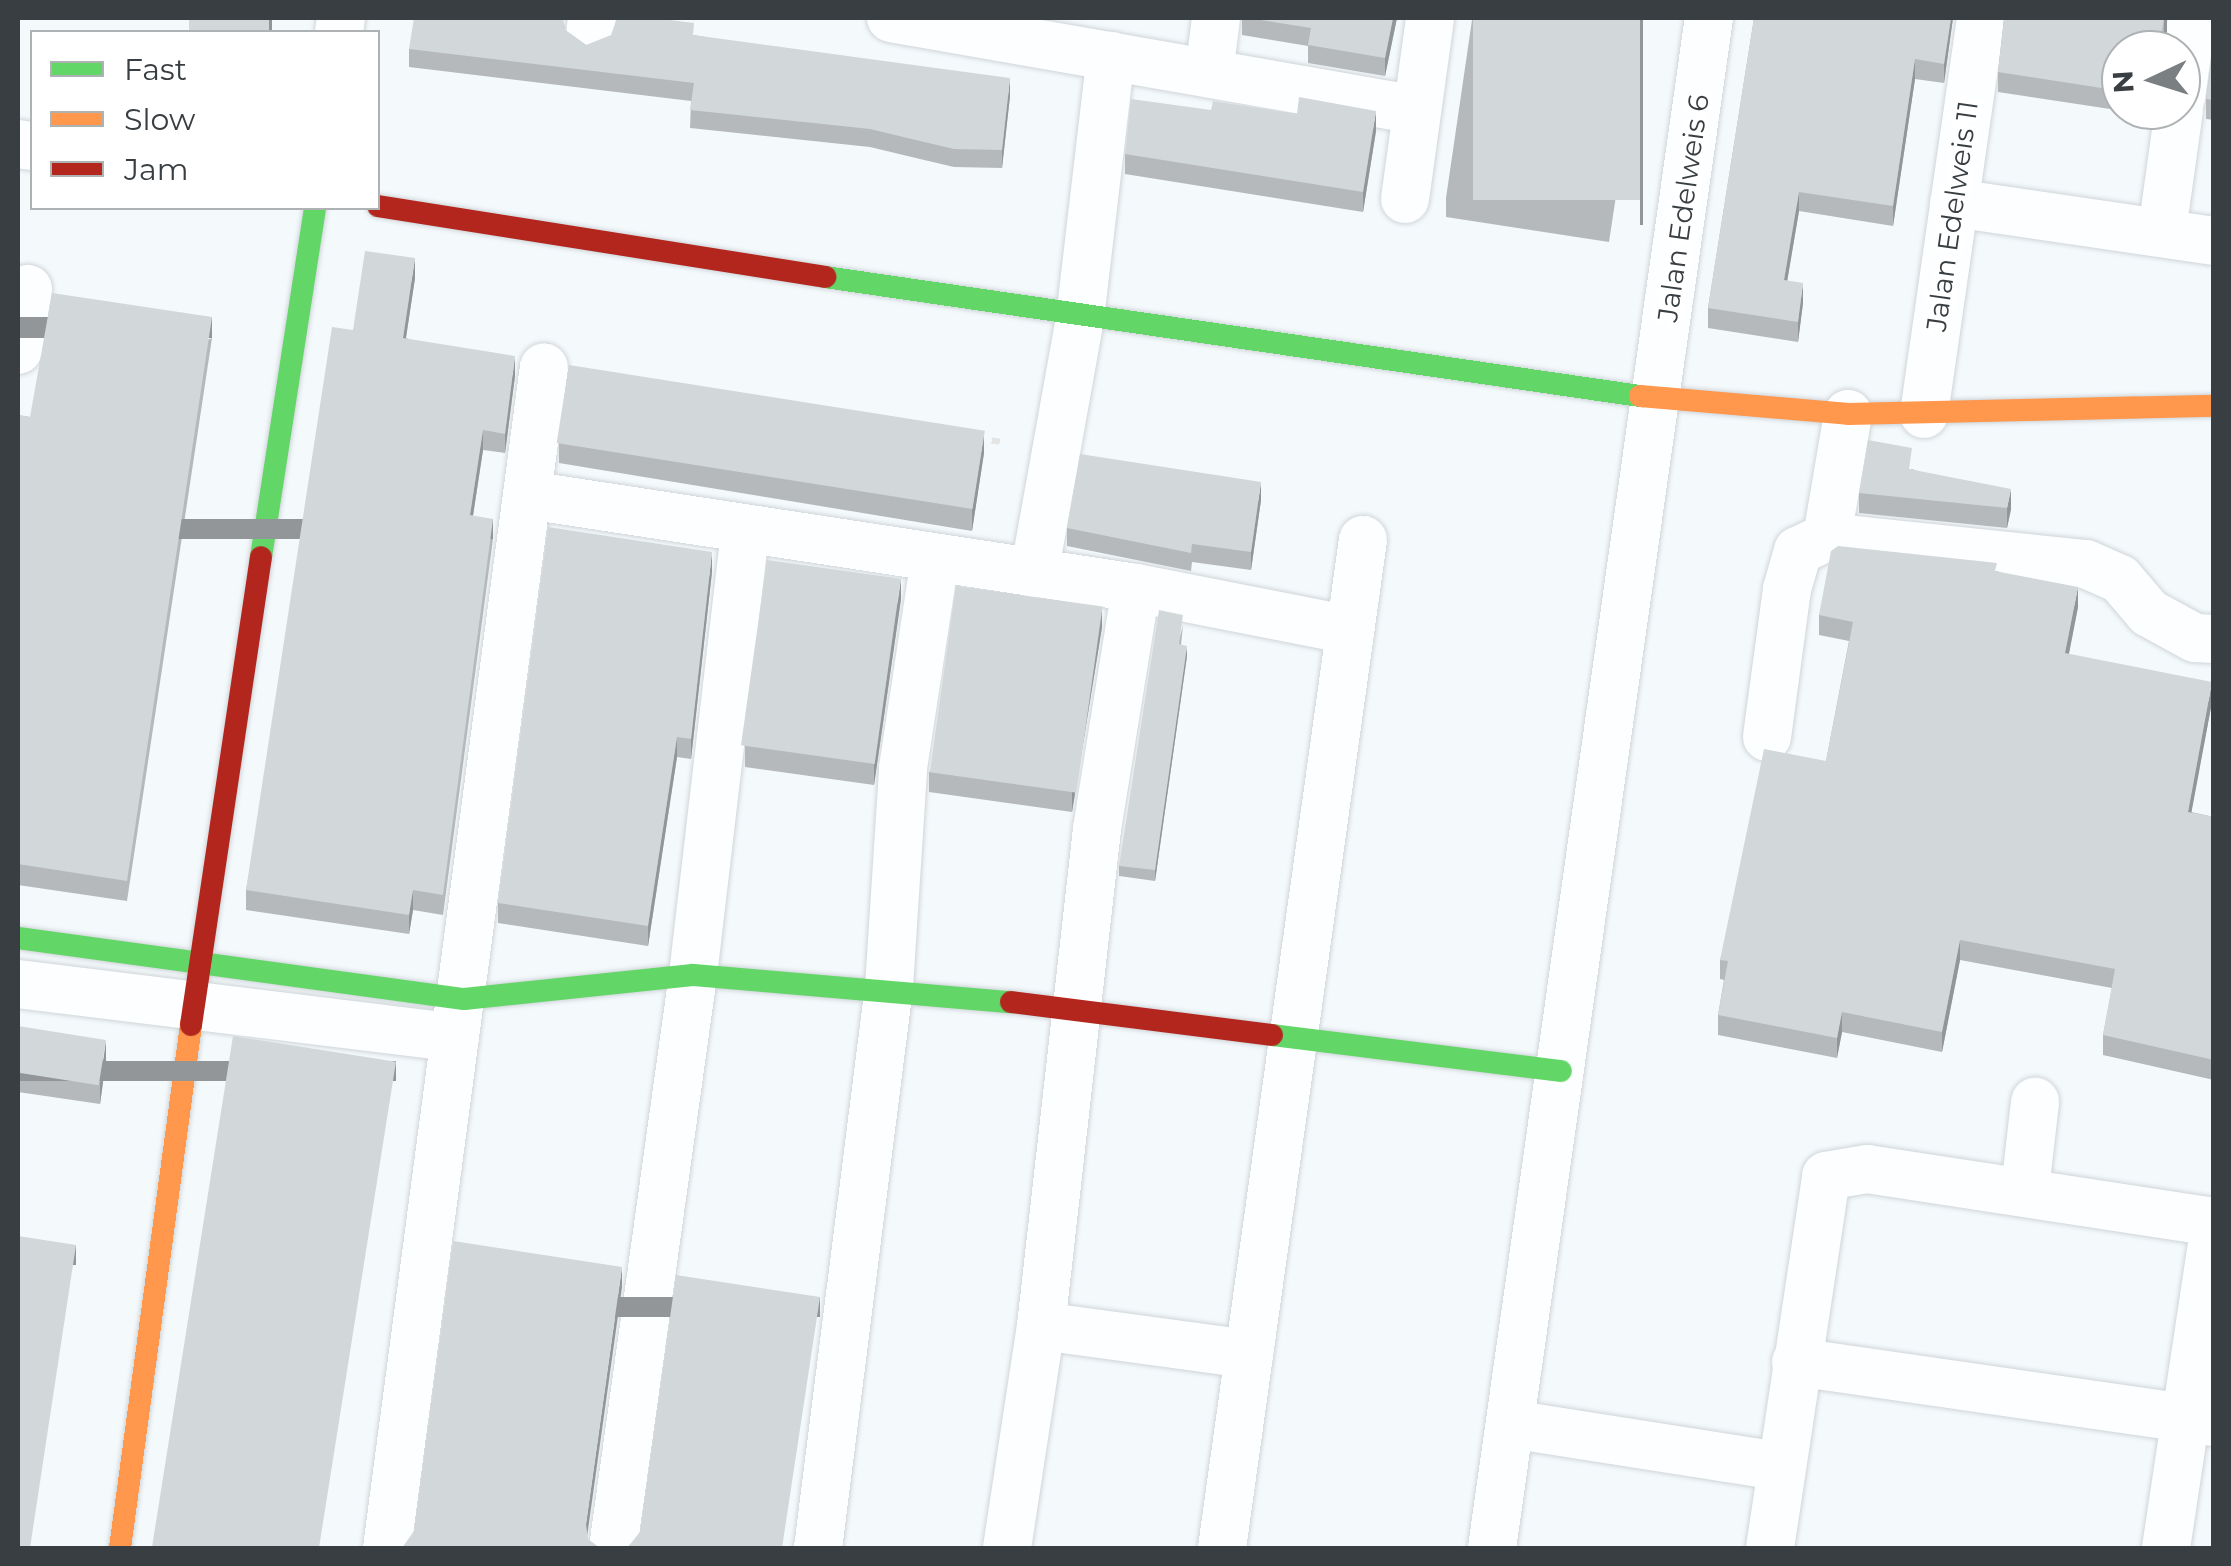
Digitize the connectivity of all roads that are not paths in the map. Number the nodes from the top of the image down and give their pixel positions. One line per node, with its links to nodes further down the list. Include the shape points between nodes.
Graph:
1 (892, 18): 6 (street)
2 (1216, 18): 8 (street)
3 (1430, 18): 9 (street)
4 (1709, 18): 21 (street, Jalan Edelweis 6)
5 (1980, 18): 12 (street, Jalan Edelweis 11)
6 (1008, 28): 7 (street)
7 (1111, 56): 8 (street); 18 (street)
8 (1209, 74): 9 (street)
9 (1417, 110): 11 (street)
10 (2176, 130): 15 (street)
11 (1405, 199)
12 (1954, 202): 15 (street); 24 (street, Jalan Edelweis 11)
13 (380, 206): 18 (street)
14 (314, 210): 38 (street)
15 (2162, 231): 16 (street)
16 (2214, 241)
17 (28, 289): 19 (street)
18 (1080, 318): 21 (street); 30 (street)
19 (18, 350)
20 (544, 367): 25 (street)
21 (1658, 399): 23 (street); 43 (street, Jalan Edelweis 6)
22 (2214, 406): 24 (street)
23 (1848, 414): 24 (street); 27 (street)
24 (1924, 414)
25 (528, 495): 26 (street); 41 (street)
26 (745, 529): 29 (street); 36 (street)
27 (1827, 536): 33 (street, via 2086,564 2120,579 2149,612 2195,638); 34 (street, via 1798,551)
28 (1364, 540): 32 (street)
29 (936, 558): 30 (street); 39 (street, via 903,768)
30 (1034, 574): 31 (street)
31 (1136, 588): 32 (street); 40 (street, via 1097,828)
32 (1350, 630): 42 (street)
33 (2214, 639)
34 (1767, 737)
35 (18, 938): 38 (street)
36 (694, 975): 39 (street); 41 (street); 56 (street)
37 (18, 984): 38 (street)
38 (196, 984): 41 (street); 54 (street)
39 (890, 987): 40 (street); 57 (street)
40 (1079, 1013): 42 (street); 48 (street)
41 (460, 1018): 55 (street)
42 (1293, 1036): 43 (street); 49 (street)
43 (1561, 1071): 52 (street, Jalan Edelweis 6)
44 (2035, 1102): 45 (street)
45 (2025, 1189): 46 (street); 50 (street, via 1867,1168 1826,1176)
46 (2214, 1222)
47 (2214, 1232): 51 (street)
48 (1041, 1326): 49 (street); 58 (street)
49 (1249, 1354): 59 (street)
50 (1796, 1362): 51 (street); 53 (street)
51 (2200, 1420): 62 (street)
52 (1510, 1424): 53 (street); 60 (street, Jalan Edelweis 6)
53 (1779, 1466): 61 (street)
54 (120, 1548)
55 (387, 1548)
56 (613, 1548)
57 (818, 1548)
58 (1007, 1548)
59 (1222, 1548)
60 (1492, 1548)
61 (1770, 1548)
62 (2166, 1548)

